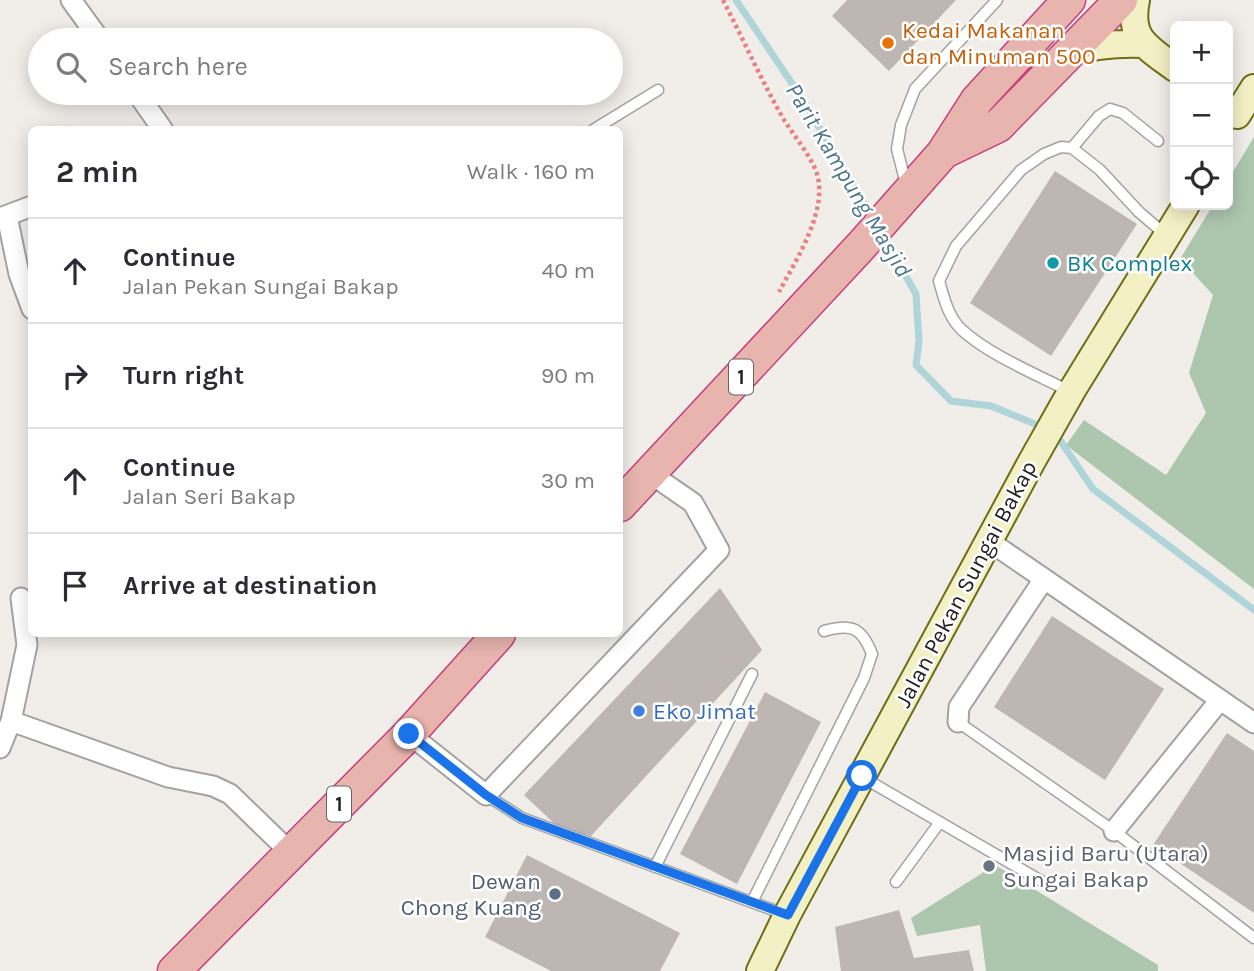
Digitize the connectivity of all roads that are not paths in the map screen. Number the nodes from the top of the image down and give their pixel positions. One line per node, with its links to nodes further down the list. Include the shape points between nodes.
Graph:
1 (71, 0): 6 (street)
2 (997, 0): 19 (lane, via 915,89 897,149)
3 (1069, 0): 18 (highway, 1, via 977,100)
4 (1121, 0): 8 (highway, 1)
5 (1136, 0): 7 (main road, via 1133,25)
6 (91, 28)
7 (1144, 44): 8 (main road, via 1113,43); 9 (main road)
8 (1068, 51): 18 (highway, 1, via 998,125)
9 (1170, 64)
10 (1254, 88): 13 (main road)
11 (659, 90): 15 (lane)
12 (145, 105): 14 (street)
13 (1233, 115)
14 (160, 126)
15 (600, 126)
16 (1158, 141): 17 (lane, via 1123,113 1110,109 1098,116)
17 (1072, 148): 23 (lane); 25 (lane, via 1044,154 1021,170 956,246 939,281 947,310 962,329)
18 (943, 153): 19 (highway, 1)
19 (908, 192): 26 (highway, 1)
20 (28, 208): 22 (street)
21 (1183, 210): 23 (main road, Jalan Pekan Sungai Bakap)
22 (3, 217): 24 (street)
23 (1168, 237): 25 (main road, Jalan Pekan Sungai Bakap)
24 (28, 298)
25 (1066, 402): 28 (main road, Jalan Pekan Sungai Bakap)
26 (651, 474): 27 (highway, 1); 41 (street, via 693,503 719,550)
27 (623, 502)
28 (989, 541): 29 (street); 40 (main road, Jalan Pekan Sungai Bakap)
29 (1044, 579): 34 (street); 36 (street, via 958,707)
30 (21, 598): 35 (street, via 27,645)
31 (824, 631): 48 (lane, via 842,625 853,628 865,637 872,654)
32 (496, 637): 38 (highway, 1)
33 (751, 674): 45 (lane)
34 (1220, 700): 37 (street); 43 (street)
35 (10, 721): 39 (street); 44 (street, via 168,778 214,786 230,794)
36 (958, 722): 43 (lane)
37 (1254, 723)
38 (409, 734): 41 (street); 44 (highway, 1)
39 (0, 748)
40 (862, 776): 42 (lane); 49 (main road, Jalan Pekan Sungai Bakap)
41 (486, 795): 45 (lane, via 522,818)
42 (940, 822): 46 (lane); 47 (lane)
43 (1114, 831): 50 (lane)
44 (291, 853): 51 (highway, 1)
45 (655, 867): 48 (lane)
46 (896, 882)
47 (1050, 886)
48 (752, 902): 49 (lane)
49 (788, 915): 52 (main road, Jalan Pekan Sungai Bakap)
50 (1254, 938)
51 (174, 971)
52 (760, 971)

